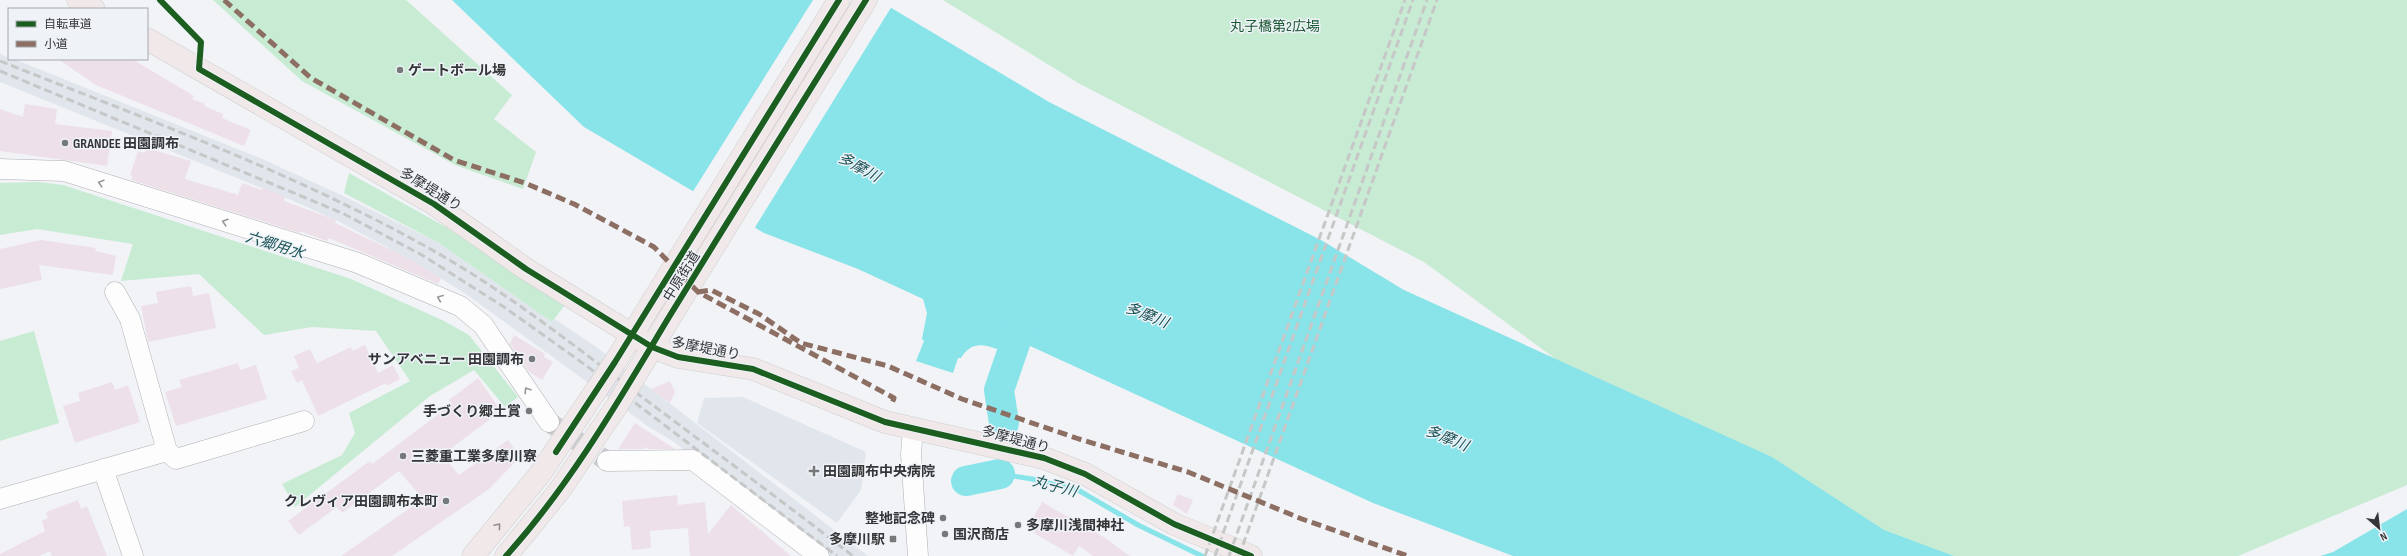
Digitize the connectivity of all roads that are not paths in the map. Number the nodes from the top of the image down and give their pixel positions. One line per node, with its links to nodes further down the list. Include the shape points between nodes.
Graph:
1 (78, 0): 4 (main road)
2 (839, 0): 8 (main road, 中原街道)
3 (866, 0): 9 (main road, 中原街道)
4 (92, 8)
5 (148, 40): 8 (main road, 多摩堤通り, via 434,204 526,269)
6 (0, 169): 11 (street, one-way to 6, via 483,325 460,306 358,263 64,172)
7 (115, 292): 13 (street, via 130,319)
8 (631, 335): 9 (main road, 多摩堤通り); 18 (main road, 中原街道, one-way to 8, bridge, via 540,474)
9 (652, 347): 12 (main road, 多摩堤通り, via 678,357 753,369 875,418); 19 (main road, 中原街道, bridge, via 636,376 563,486)
10 (304, 421): 13 (street, via 176,459)
11 (549, 422)
12 (914, 428): 21 (street, via 911,454); 22 (main road, 多摩堤通り, via 1044,458 1084,474 1174,524)
13 (167, 451): 15 (street)
14 (608, 461): 20 (street, via 694,460)
15 (102, 469): 16 (street); 17 (street)
16 (0, 499)
17 (133, 556)
18 (473, 556)
19 (506, 556)
20 (819, 556)
21 (918, 556)
22 (1251, 556)

